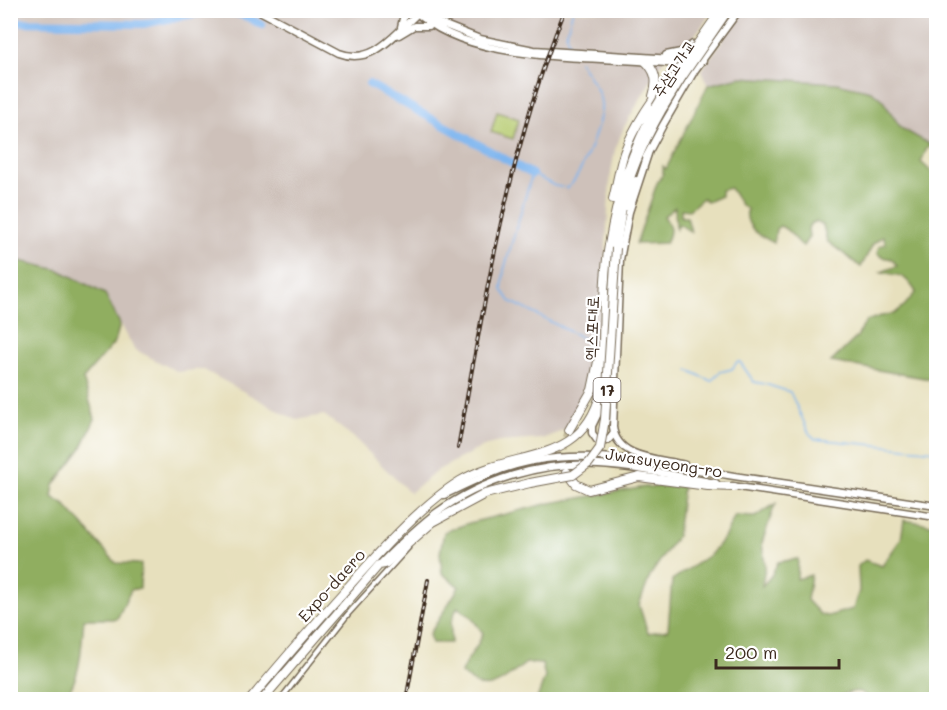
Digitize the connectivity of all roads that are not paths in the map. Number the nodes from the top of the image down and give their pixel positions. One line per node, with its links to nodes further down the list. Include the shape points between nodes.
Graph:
1 (106, 10): 2 (street)
2 (145, 10)
3 (258, 10): 11 (street, via 348,56 371,54)
4 (405, 10): 10 (street)
5 (719, 10): 12 (street); 17 (highway, 주삼고가교 / 17, bridge)
6 (728, 10): 17 (highway, 주삼고가교 / 17, bridge)
7 (739, 10): 14 (street)
8 (416, 12): 9 (street); 10 (street); 13 (street, via 493,43)
9 (435, 27): 11 (street, via 414,26); 13 (street, via 474,42 526,54)
10 (400, 30): 11 (street)
11 (389, 41)
12 (693, 44): 13 (street, via 677,53); 15 (street)
13 (644, 58): 15 (street); 17 (highway, via 656,80)
14 (703, 61): 15 (street); 16 (street)
15 (680, 62): 16 (street); 17 (highway)
16 (697, 68): 18 (street)
17 (656, 107): 19 (highway, 17, via 622,206); 20 (highway, 엑스포대로 / 17, via 622,183)
18 (648, 154): 19 (street); 24 (street, via 629,212 621,260)
19 (620, 223): 20 (highway, 17)
20 (612, 247): 21 (highway, 엑스포대로 / 17); 32 (highway, 엑스포대로 / 17, bridge, via 605,419 602,443 591,461 573,475 485,494 433,522)
21 (603, 330): 22 (highway, 엑스포대로 / 17); 23 (highway, via 594,384)
22 (602, 392): 24 (street, via 603,404 592,433 604,442); 28 (highway, 엑스포대로 / 17, via 588,421 571,441 552,451 483,469)
23 (569, 430)
24 (613, 433): 25 (street, via 618,443 632,453)
25 (699, 471): 28 (street, Jwasuyeong-ro, via 613,457 568,457 507,467); 29 (street, Jwasuyeong-ro)
26 (567, 472): 27 (highway, via 573,482 585,489 643,477)
27 (734, 487): 30 (street, Jwasuyeong-ro); 33 (street, Jwasuyeong-ro, via 603,465 526,472 484,486 438,512)
28 (440, 496): 34 (highway, Expo-daero / 17, via 418,513 341,593)
29 (936, 506)
30 (936, 517)
31 (415, 542): 32 (street)
32 (390, 563): 33 (highway, 엑스포대로 / 17); 36 (street)
33 (379, 565): 35 (highway, Expo-daero / 17)
34 (250, 699)
35 (262, 699)
36 (280, 699)

